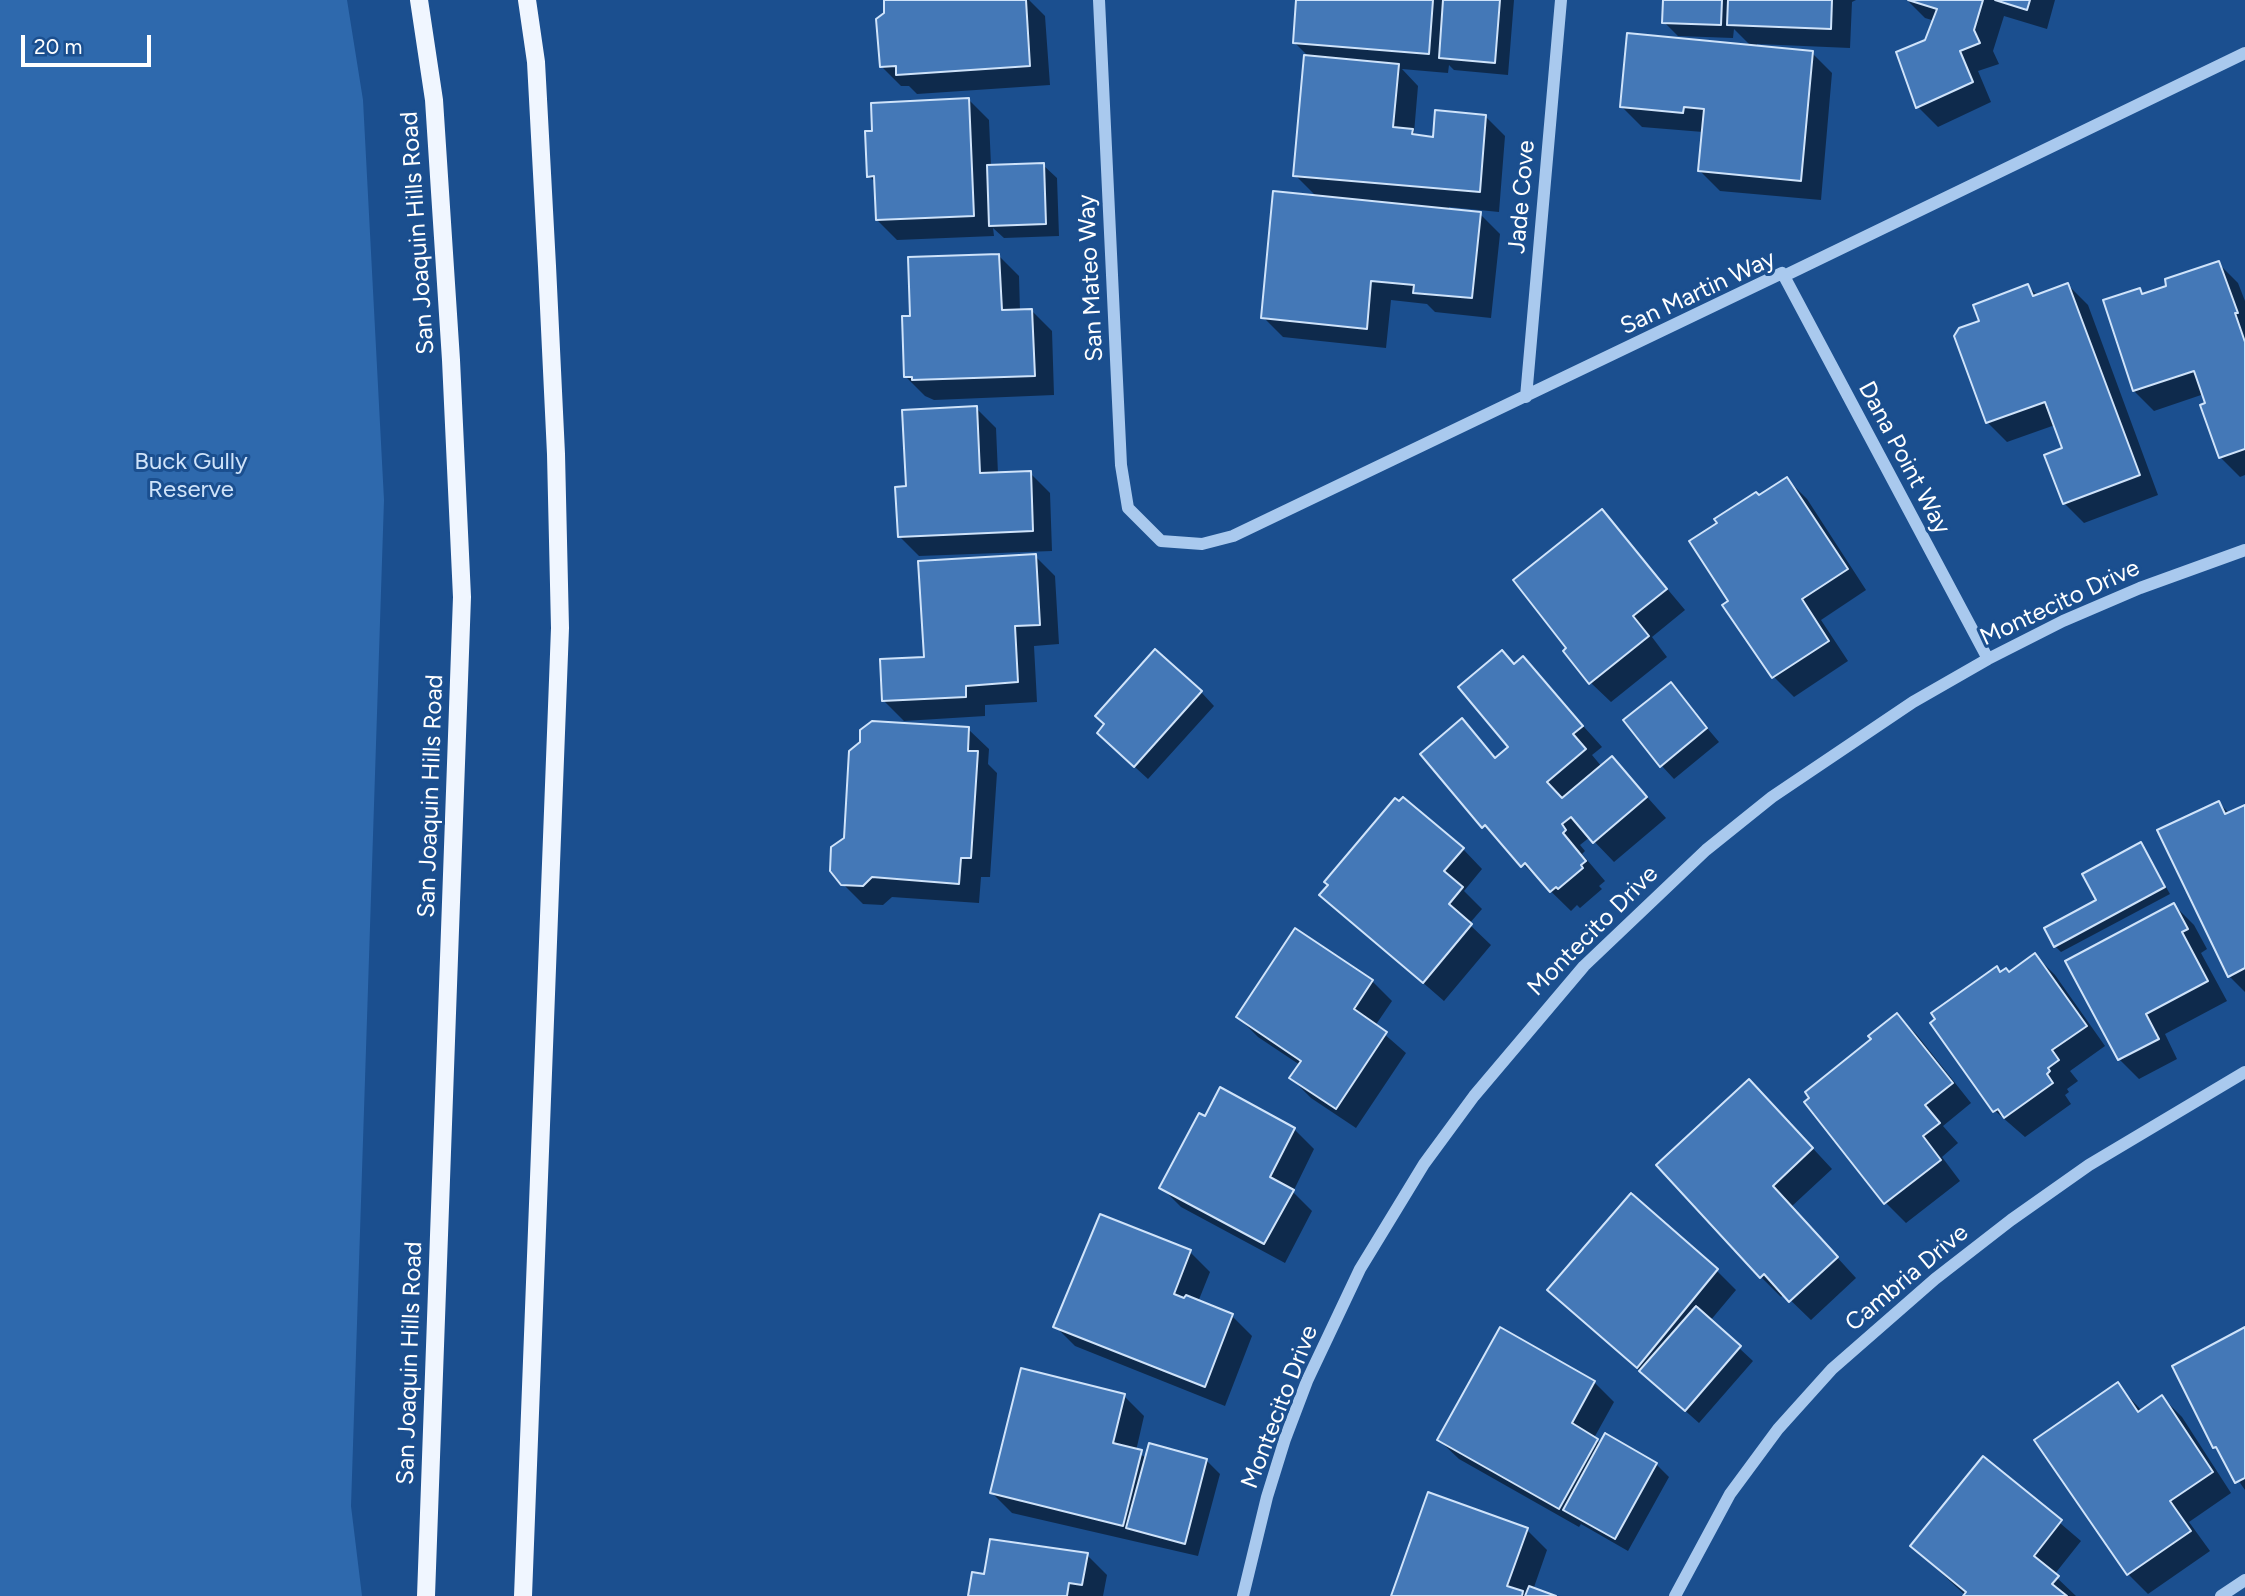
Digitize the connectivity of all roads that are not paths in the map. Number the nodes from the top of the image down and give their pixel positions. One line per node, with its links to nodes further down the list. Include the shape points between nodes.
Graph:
1 (419, 0): 13 (main road, San Joaquin Hills Road, via 434,100 462,597)
2 (527, 0): 14 (main road, via 536,62 544,212 559,628)
3 (1100, 0): 8 (street, San Mateo Way, via 1121,465 1128,508)
4 (1561, 0): 7 (street, Jade Cove)
5 (2245, 52): 6 (street, San Martin Way)
6 (1784, 276): 7 (street, San Martin Way, via 1782,273); 10 (street, Dana Point Way)
7 (1526, 397): 8 (street, San Martin Way, via 1233,536 1202,544)
8 (1161, 541)
9 (2245, 550): 10 (street, Montecito Drive, via 2140,588)
10 (1988, 659): 15 (street, Montecito Drive, via 1842,747 1706,850 1584,967 1474,1096 1390,1216 1307,1381 1266,1497)
11 (2245, 1072): 16 (street, Cambria Drive, via 2147,1128 2011,1220 1832,1369 1778,1429 1730,1494)
12 (2245, 1580): 17 (street)
13 (426, 1596)
14 (523, 1596)
15 (1243, 1596)
16 (1675, 1596)
17 (2221, 1596)

